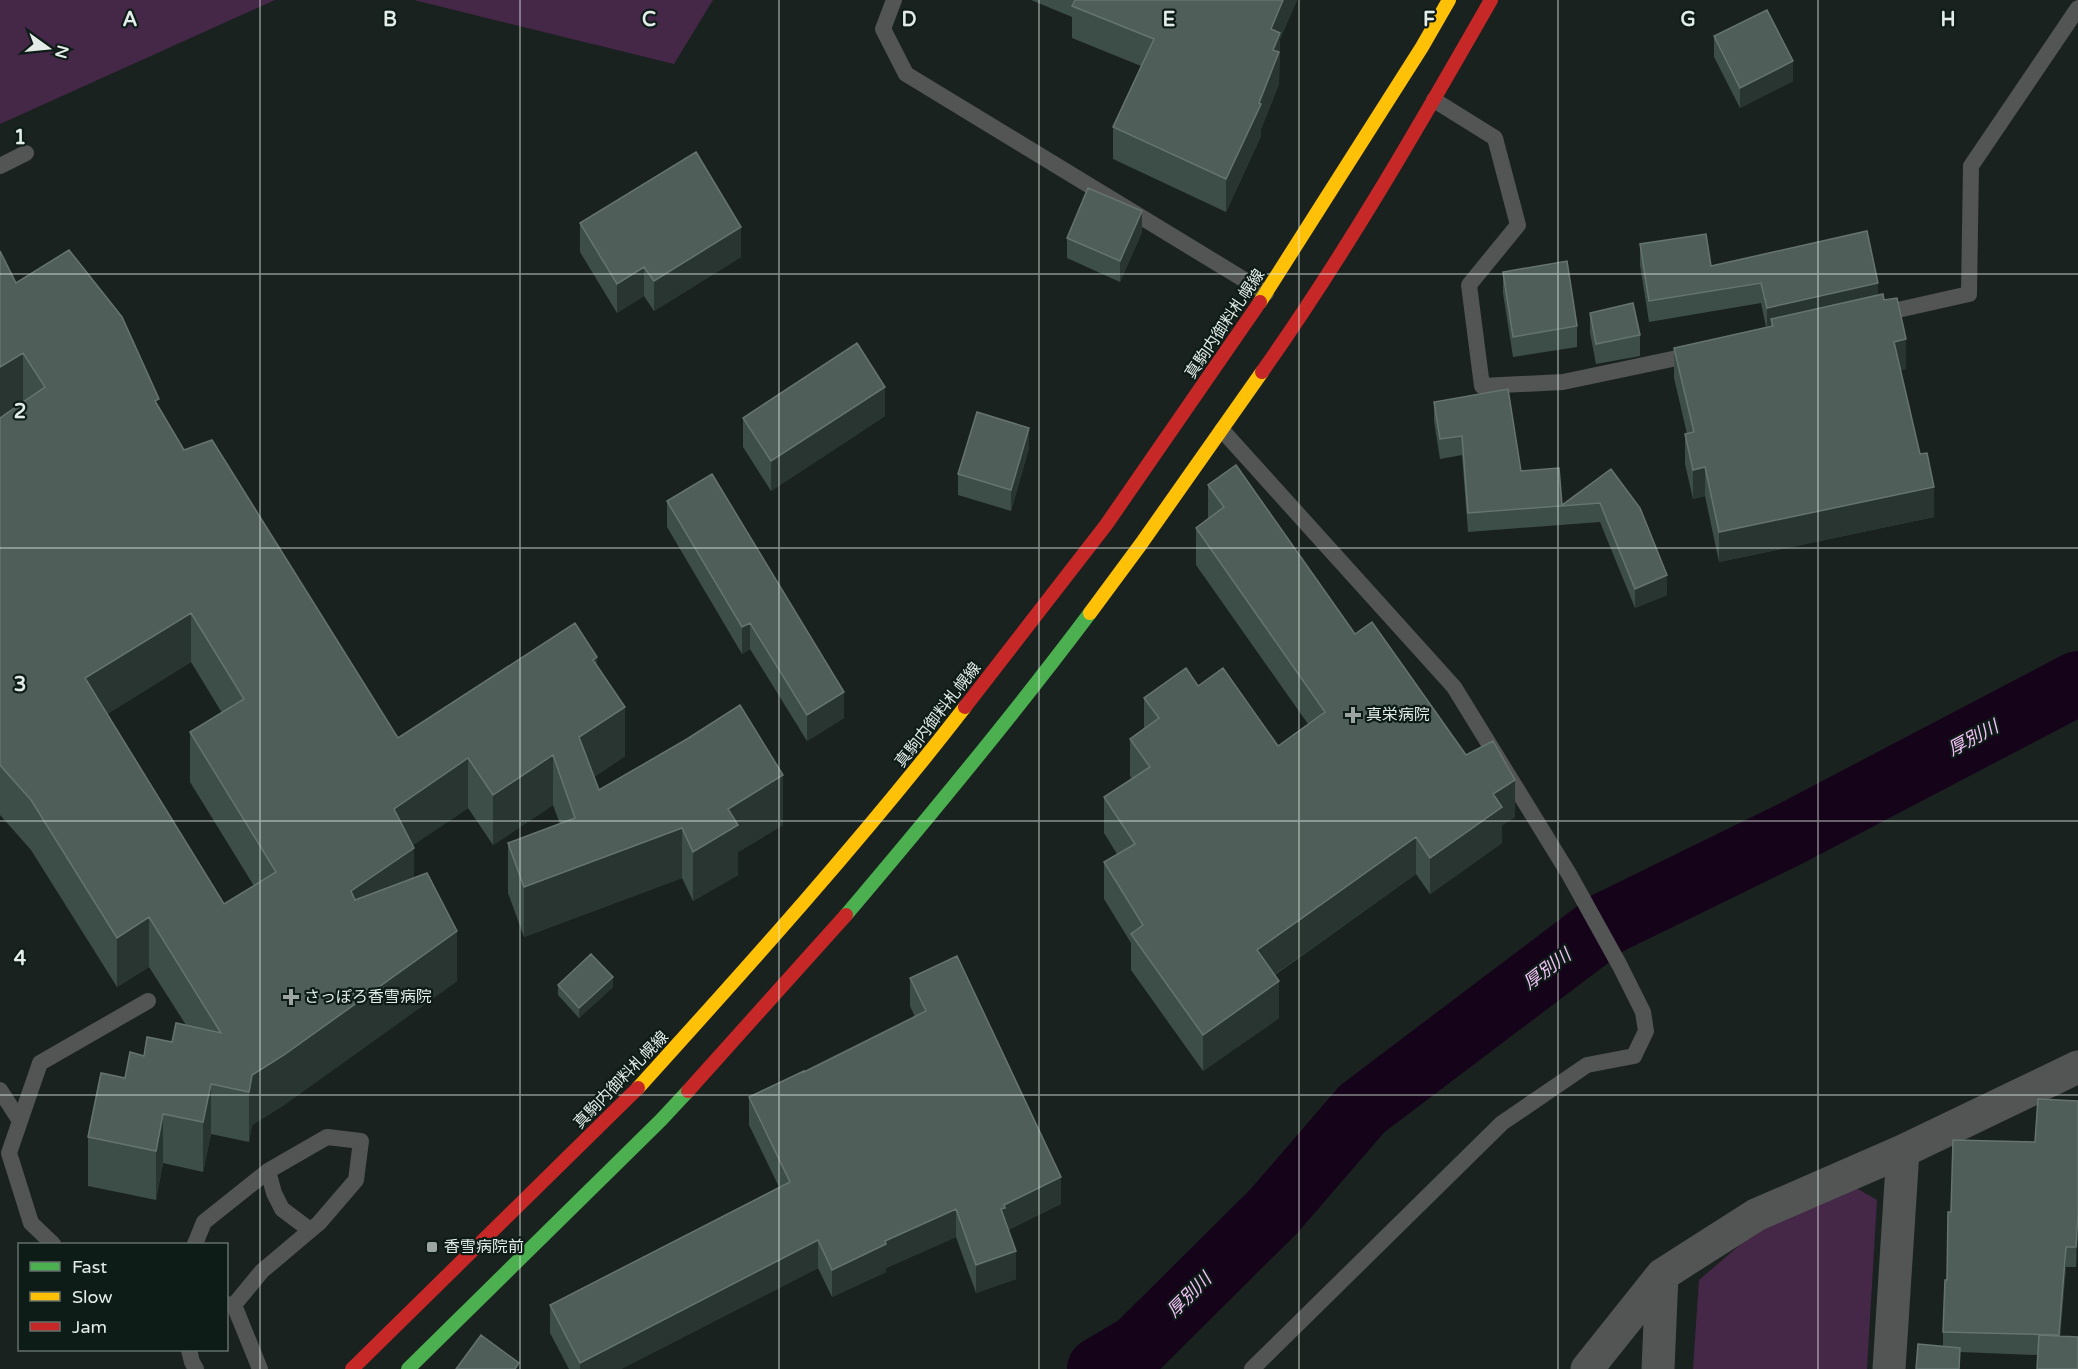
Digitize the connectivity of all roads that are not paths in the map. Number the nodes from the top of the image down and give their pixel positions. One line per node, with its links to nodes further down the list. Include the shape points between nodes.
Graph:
1 (894, 0): 8 (lane, via 883,29 906,74)
2 (1449, 0): 8 (main road, 真駒内御料札幌線)
3 (1491, 0): 5 (main road)
4 (2078, 8): 9 (lane, via 1971,166 1969,294)
5 (1434, 100): 10 (lane, via 1495,138 1518,225 1469,285 1482,386 1563,381); 11 (main road, via 1303,314)
6 (26, 153): 7 (lane)
7 (0, 166)
8 (1266, 293): 26 (main road, 真駒内御料札幌線, via 1107,525 901,790 770,943 626,1101)
9 (1866, 316)
10 (1707, 352)
11 (1222, 430): 27 (main road, via 1037,684 806,961 661,1120); 28 (lane, via 1454,687 1569,874 1643,1012 1646,1031 1634,1056 1587,1065 1502,1123)
12 (148, 1000): 15 (lane, via 40,1063)
13 (2078, 1067): 16 (street)
14 (0, 1090): 15 (lane)
15 (20, 1121): 19 (lane, via 9,1153 31,1223)
16 (1903, 1151): 21 (street, via 1756,1215); 31 (street)
17 (268, 1171): 18 (lane, via 282,1209); 18 (lane, via 327,1137 361,1141 356,1180); 20 (lane, via 204,1222)
18 (310, 1230): 22 (lane)
19 (52, 1243)
20 (196, 1243)
21 (1662, 1275): 29 (street); 30 (street)
22 (230, 1305): 25 (lane)
23 (189, 1351): 24 (lane)
24 (196, 1369)
25 (260, 1369)
26 (352, 1369)
27 (408, 1369)
28 (1252, 1369)
29 (1587, 1369)
30 (1658, 1369)
31 (1889, 1369)

